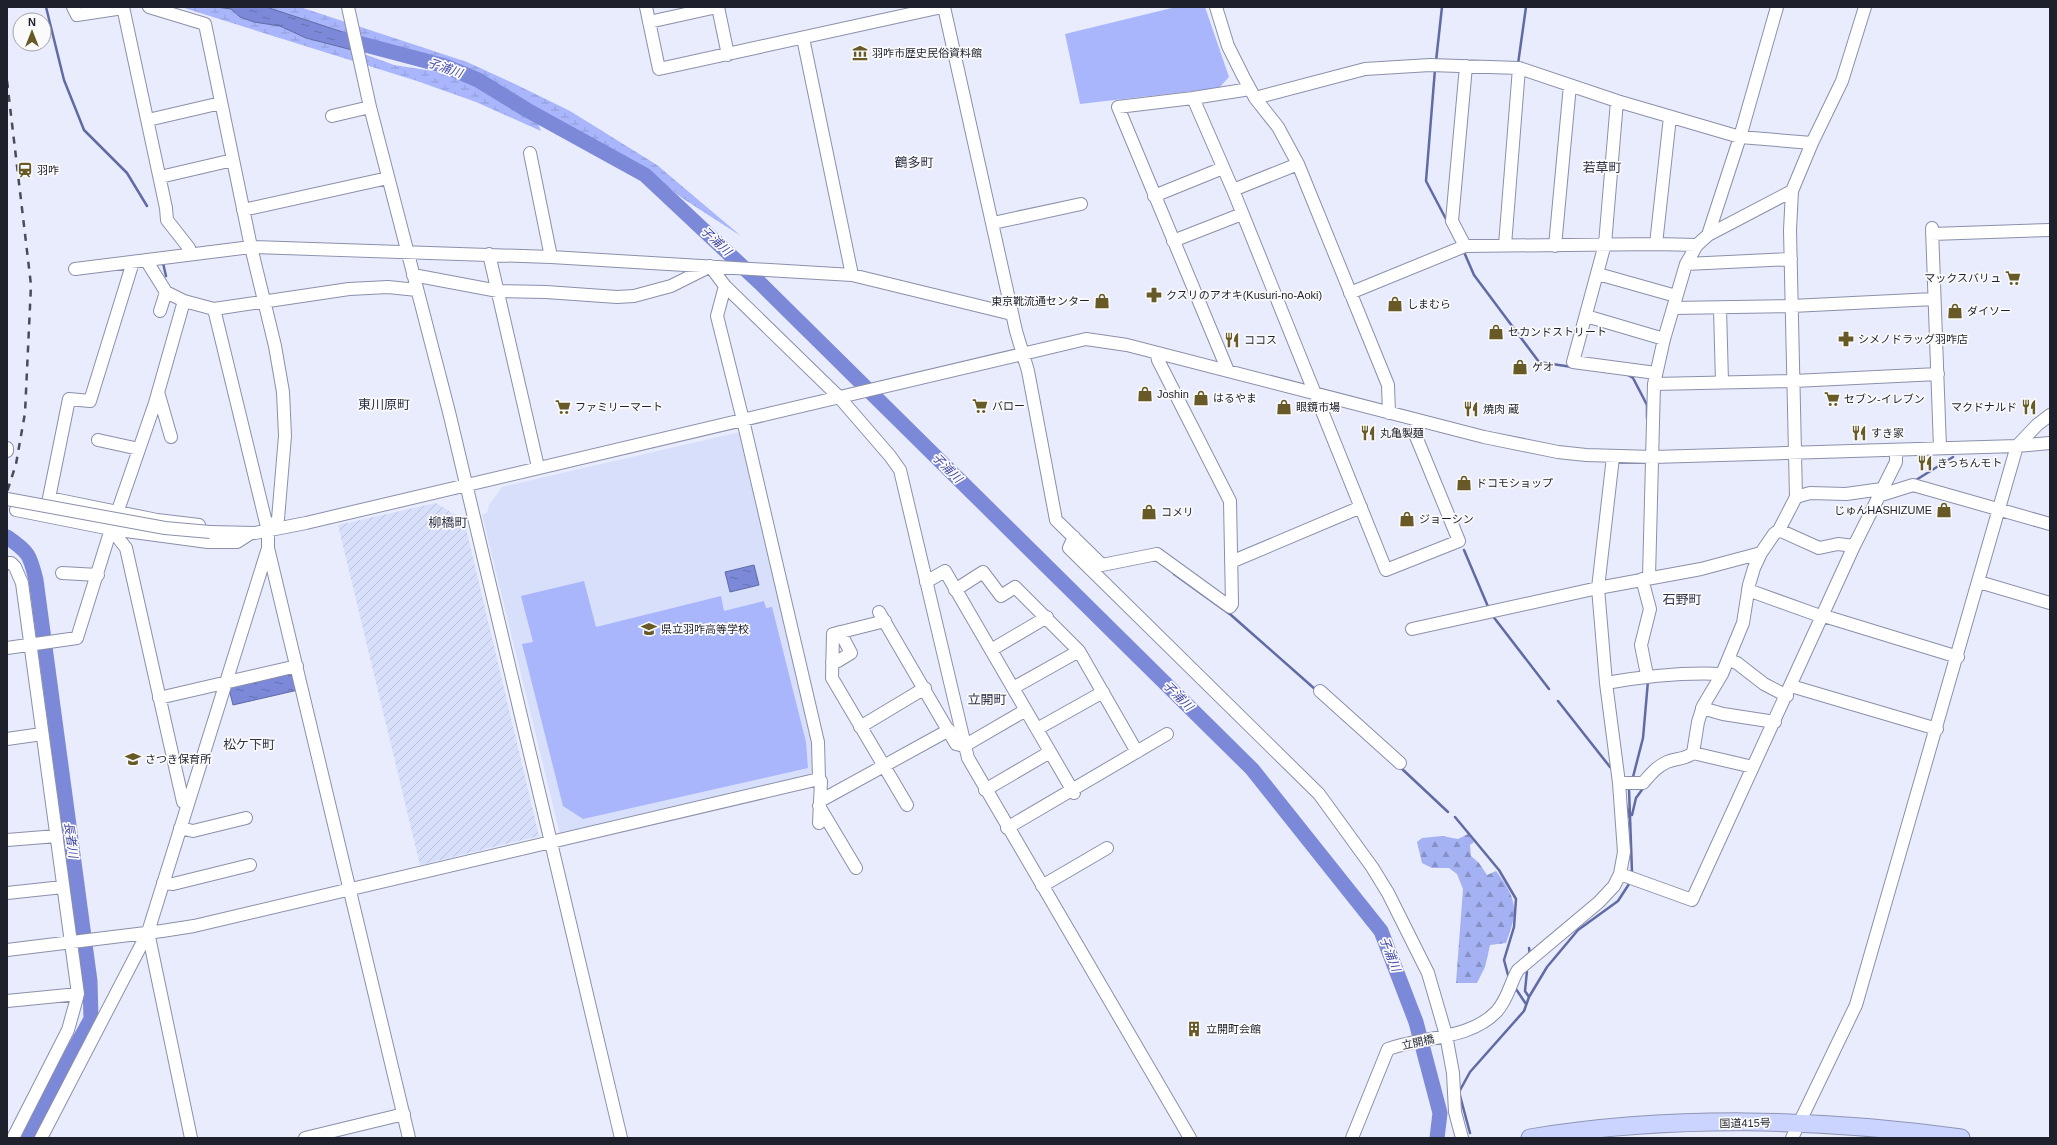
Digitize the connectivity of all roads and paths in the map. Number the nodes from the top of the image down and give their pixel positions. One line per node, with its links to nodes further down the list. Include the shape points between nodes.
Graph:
1 (73, 7): 9 (street, via 76,15)
2 (149, 7): 20 (street, via 205,24)
3 (646, 7): 11 (street)
4 (717, 7): 11 (street); 13 (street)
5 (943, 7): 12 (street); 39 (street)
6 (1216, 7): 17 (street, via 1228,46)
7 (1777, 7): 25 (street)
8 (1865, 7): 26 (street, via 1842,81)
9 (123, 8): 24 (street)
10 (350, 12): 21 (street)
11 (649, 22): 13 (street, via 659,69)
12 (803, 38): 13 (street); 62 (street)
13 (728, 55)
14 (1466, 66): 15 (street); 17 (street, via 1430,65 1365,69); 47 (street, via 1452,221)
15 (1520, 68): 16 (street); 45 (street)
16 (1570, 85): 19 (street); 48 (street)
17 (1252, 93): 18 (street); 29 (street, via 1278,127)
18 (1193, 98): 30 (street); 35 (street, via 1118,107)
19 (1617, 100): 23 (street); 43 (street)
20 (221, 103): 24 (street); 28 (street)
21 (370, 107): 22 (street); 32 (street)
22 (332, 116)
23 (1670, 116): 25 (street); 44 (street)
24 (148, 120): 31 (street)
25 (1740, 137): 26 (street); 41 (street)
26 (1812, 143): 34 (street)
27 (530, 153): 53 (street)
28 (233, 160): 31 (street); 37 (street)
29 (1298, 164): 33 (street); 67 (street)
30 (1223, 168): 33 (street); 35 (street)
31 (160, 177): 51 (street, via 167,220 189,248)
32 (388, 178): 37 (street); 50 (street)
33 (1233, 190): 38 (street)
34 (1792, 191): 41 (street); 54 (street)
35 (1154, 196): 42 (street)
36 (1081, 204): 39 (street)
37 (243, 210): 49 (street)
38 (1242, 214): 42 (street); 88 (street)
39 (993, 223): 77 (street)
40 (2050, 230): 69 (street, via 1932,231)
41 (1708, 235): 46 (street)
42 (1173, 241): 82 (street)
43 (1605, 244): 44 (street); 48 (street); 60 (street)
44 (1656, 244): 46 (street)
45 (1505, 245): 47 (street); 48 (street)
46 (1697, 245): 57 (street)
47 (1465, 246): 67 (street)
48 (1555, 246)
49 (251, 247): 50 (street); 51 (street); 71 (street)
50 (406, 252): 52 (street); 61 (street)
51 (190, 254): 55 (street)
52 (489, 254): 53 (street); 65 (street)
53 (551, 257): 58 (street)
54 (1791, 259): 57 (street); 72 (street)
55 (146, 260): 56 (street); 66 (street)
56 (133, 262): 59 (street); 110 (street, via 90,401 68,399)
57 (1686, 264): 68 (street)
58 (710, 266): 62 (street); 63 (street); 65 (street, via 671,286 634,296 617,298)
59 (75, 269)
60 (1598, 274): 68 (street); 78 (street)
61 (413, 275): 64 (street); 65 (street)
62 (852, 275): 77 (street)
63 (724, 286): 89 (street); 92 (street, via 717,316)
64 (417, 290): 71 (street, via 388,287 349,289); 107 (street)
65 (498, 291): 106 (street)
66 (166, 292): 70 (street); 76 (street)
67 (1350, 293): 90 (street, via 1388,385)
68 (1676, 296): 73 (street)
69 (1934, 299): 72 (street); 83 (street)
70 (184, 301): 75 (street); 87 (street)
71 (264, 301): 75 (street); 120 (street, via 280,369 285,436 278,519)
72 (1792, 306): 74 (street); 85 (street)
73 (1673, 308): 74 (street); 79 (street)
74 (1720, 308): 86 (street)
75 (214, 309): 120 (street)
76 (160, 311)
77 (1012, 314): 81 (street)
78 (1586, 316): 79 (street); 84 (street, via 1573,362)
79 (1664, 339): 84 (street)
80 (1157, 353): 81 (street, via 1113,342 1086,339); 82 (street); 126 (street, via 1158,360 1230,501)
81 (1022, 355): 89 (street); 122 (street, via 1028,371 1053,511 1056,520)
82 (1228, 371): 88 (street)
83 (1938, 374): 85 (street); 99 (street)
84 (1655, 379): 86 (street); 105 (street)
85 (1794, 381): 86 (street); 103 (street)
86 (1722, 382)
87 (158, 392): 94 (street); 100 (street)
88 (1316, 394): 90 (street); 112 (street)
89 (843, 396): 92 (street); 131 (street, via 900,470)
90 (1389, 413): 93 (street)
91 (2050, 415): 97 (street)
92 (743, 420): 106 (street); 176 (street, via 818,742)
93 (1418, 420): 104 (street, via 1550,450); 112 (street, via 1415,434 1459,541 1386,570)
94 (171, 437)
95 (98, 440): 100 (street)
96 (2050, 443): 97 (street)
97 (2017, 446): 99 (street); 114 (street)
98 (7, 448): 102 (street)
99 (1940, 448): 101 (street)
100 (139, 449): 115 (street)
101 (1896, 450): 103 (street); 108 (street, via 1896,462)
102 (7, 451)
103 (1794, 452): 105 (street); 109 (street)
104 (1613, 457): 105 (street); 133 (street)
105 (1652, 457): 130 (street)
106 (538, 467): 107 (street)
107 (466, 485): 120 (street); 189 (street)
108 (1880, 493): 109 (street, via 1810,493); 114 (street, via 1914,485); 123 (street)
109 (1796, 497): 119 (street)
110 (49, 498): 115 (street); 116 (street)
111 (7, 499): 121 (street, bridge, via 165,528)
112 (1361, 507): 126 (street)
113 (16, 510): 116 (street)
114 (2000, 510): 117 (street); 132 (street)
115 (118, 512): 118 (street); 121 (street, via 187,524 236,528)
116 (46, 516): 118 (street)
117 (2050, 524)
118 (111, 529): 121 (street, via 208,542 236,542); 129 (street); 158 (street, via 126,548)
119 (1779, 530): 123 (street, via 1819,548 1838,544); 125 (street)
120 (268, 531): 121 (street); 124 (street)
121 (251, 533)
122 (1074, 538): 126 (street, via 1102,565 1157,554 1230,607); 204 (street, via 1069,548 1318,794 1350,835 1388,893 1428,973)
123 (1854, 546): 137 (street)
124 (268, 548): 148 (street); 151 (street)
125 (1761, 553): 130 (street, via 1701,569); 135 (street)
126 (1231, 562)
127 (7, 563): 141 (street, via 15,567 22,583)
128 (62, 573): 129 (street)
129 (98, 575): 141 (street, via 77,638)
130 (1646, 578): 133 (street); 150 (street, via 1650,608 1641,645)
131 (926, 582): 134 (street, via 945,571); 169 (street)
132 (1978, 582): 136 (street); 145 (street)
133 (1598, 588): 139 (street); 152 (street)
134 (955, 590): 138 (street, via 983,572 1001,596 1015,587); 143 (street)
135 (1748, 590): 137 (street); 146 (street, via 1743,623)
136 (2050, 603)
137 (1823, 616): 145 (street); 156 (street)
138 (1047, 617): 143 (street); 144 (street)
139 (1412, 629)
140 (840, 632): 147 (street, via 833,634); 147 (street, via 851,653); 153 (street, via 882,616)
141 (33, 644): 142 (street); 166 (street)
142 (7, 648)
143 (991, 650): 154 (street)
144 (1079, 651): 154 (street); 157 (street)
145 (1958, 657): 164 (street)
146 (1728, 660): 149 (street); 156 (street, via 1737,663 1764,684)
147 (832, 662): 162 (street, via 832,678)
148 (297, 666): 151 (street); 197 (street)
149 (1722, 674): 150 (street); 159 (street)
150 (1647, 675): 152 (street)
151 (226, 683): 158 (street); 180 (street)
152 (1606, 683): 177 (street)
153 (925, 688): 162 (street); 165 (street)
154 (1013, 688): 160 (street)
155 (1320, 691): 173 (street)
156 (1789, 691): 161 (street); 164 (street)
157 (1104, 692): 163 (street); 171 (street)
158 (159, 698): 180 (street, via 183,802)
159 (1702, 708): 161 (street); 172 (street)
160 (1026, 710): 163 (street); 169 (street)
161 (1774, 722): 175 (street)
162 (860, 727): 174 (street)
163 (1037, 728): 170 (street)
164 (1937, 729): 206 (street, via 1856,1005)
165 (948, 730): 169 (street, via 956,744); 174 (street)
166 (42, 734): 168 (street); 187 (street)
167 (1167, 734): 171 (street)
168 (7, 739)
169 (964, 746): 178 (street)
170 (1050, 752): 178 (street); 179 (street)
171 (1137, 752): 179 (street)
172 (1693, 753): 175 (street); 177 (street, via 1686,758 1667,762 1653,771 1643,783)
173 (1400, 763)
174 (883, 766): 181 (street); 182 (street)
175 (1753, 767): 193 (street, via 1692,900)
176 (819, 779): 181 (street); 189 (street)
177 (1619, 783): 193 (street, via 1624,852)
178 (985, 790): 186 (street)
179 (1073, 791): 186 (street)
180 (188, 804): 185 (street)
181 (819, 804): 184 (street); 192 (street)
182 (907, 805)
183 (246, 818): 185 (street, via 193,831)
184 (819, 823)
185 (180, 828): 194 (street)
186 (1007, 828): 195 (street)
187 (57, 836): 188 (street); 196 (street)
188 (7, 840)
189 (551, 841): 197 (street); 213 (street)
190 (1107, 848): 195 (street)
191 (250, 865): 194 (street, via 173,884)
192 (856, 868)
193 (1620, 874): 204 (street, 立開橋, via 1614,886 1599,902 1518,970 1510,991 1497,1010 1476,1028)
194 (163, 883): 199 (street)
195 (1042, 886): 214 (street)
196 (63, 887): 198 (street); 200 (street)
197 (350, 889): 199 (street, via 194,926); 205 (street)
198 (7, 893)
199 (148, 932): 200 (street); 209 (street); 210 (street)
200 (72, 942): 201 (street); 202 (street)
201 (7, 950)
202 (78, 994): 203 (street); 207 (street, via 68,1030)
203 (7, 1001)
204 (1444, 1035): 215 (street, 立開橋, via 1386,1051); 216 (street, via 1453,1073 1455,1112)
205 (404, 1114): 211 (street); 212 (street)
206 (1796, 1131): 208 (highway, 国道415号); 217 (highway, 国道415号, via 1776,1122 1660,1125)
207 (13, 1132)
208 (1931, 1136): 218 (highway, 国道415号)
209 (40, 1138)
210 (191, 1138)
211 (305, 1138)
212 (409, 1138)
213 (620, 1138)
214 (1190, 1138)
215 (1352, 1138)
216 (1462, 1138)
217 (1530, 1138)
218 (1961, 1138)

